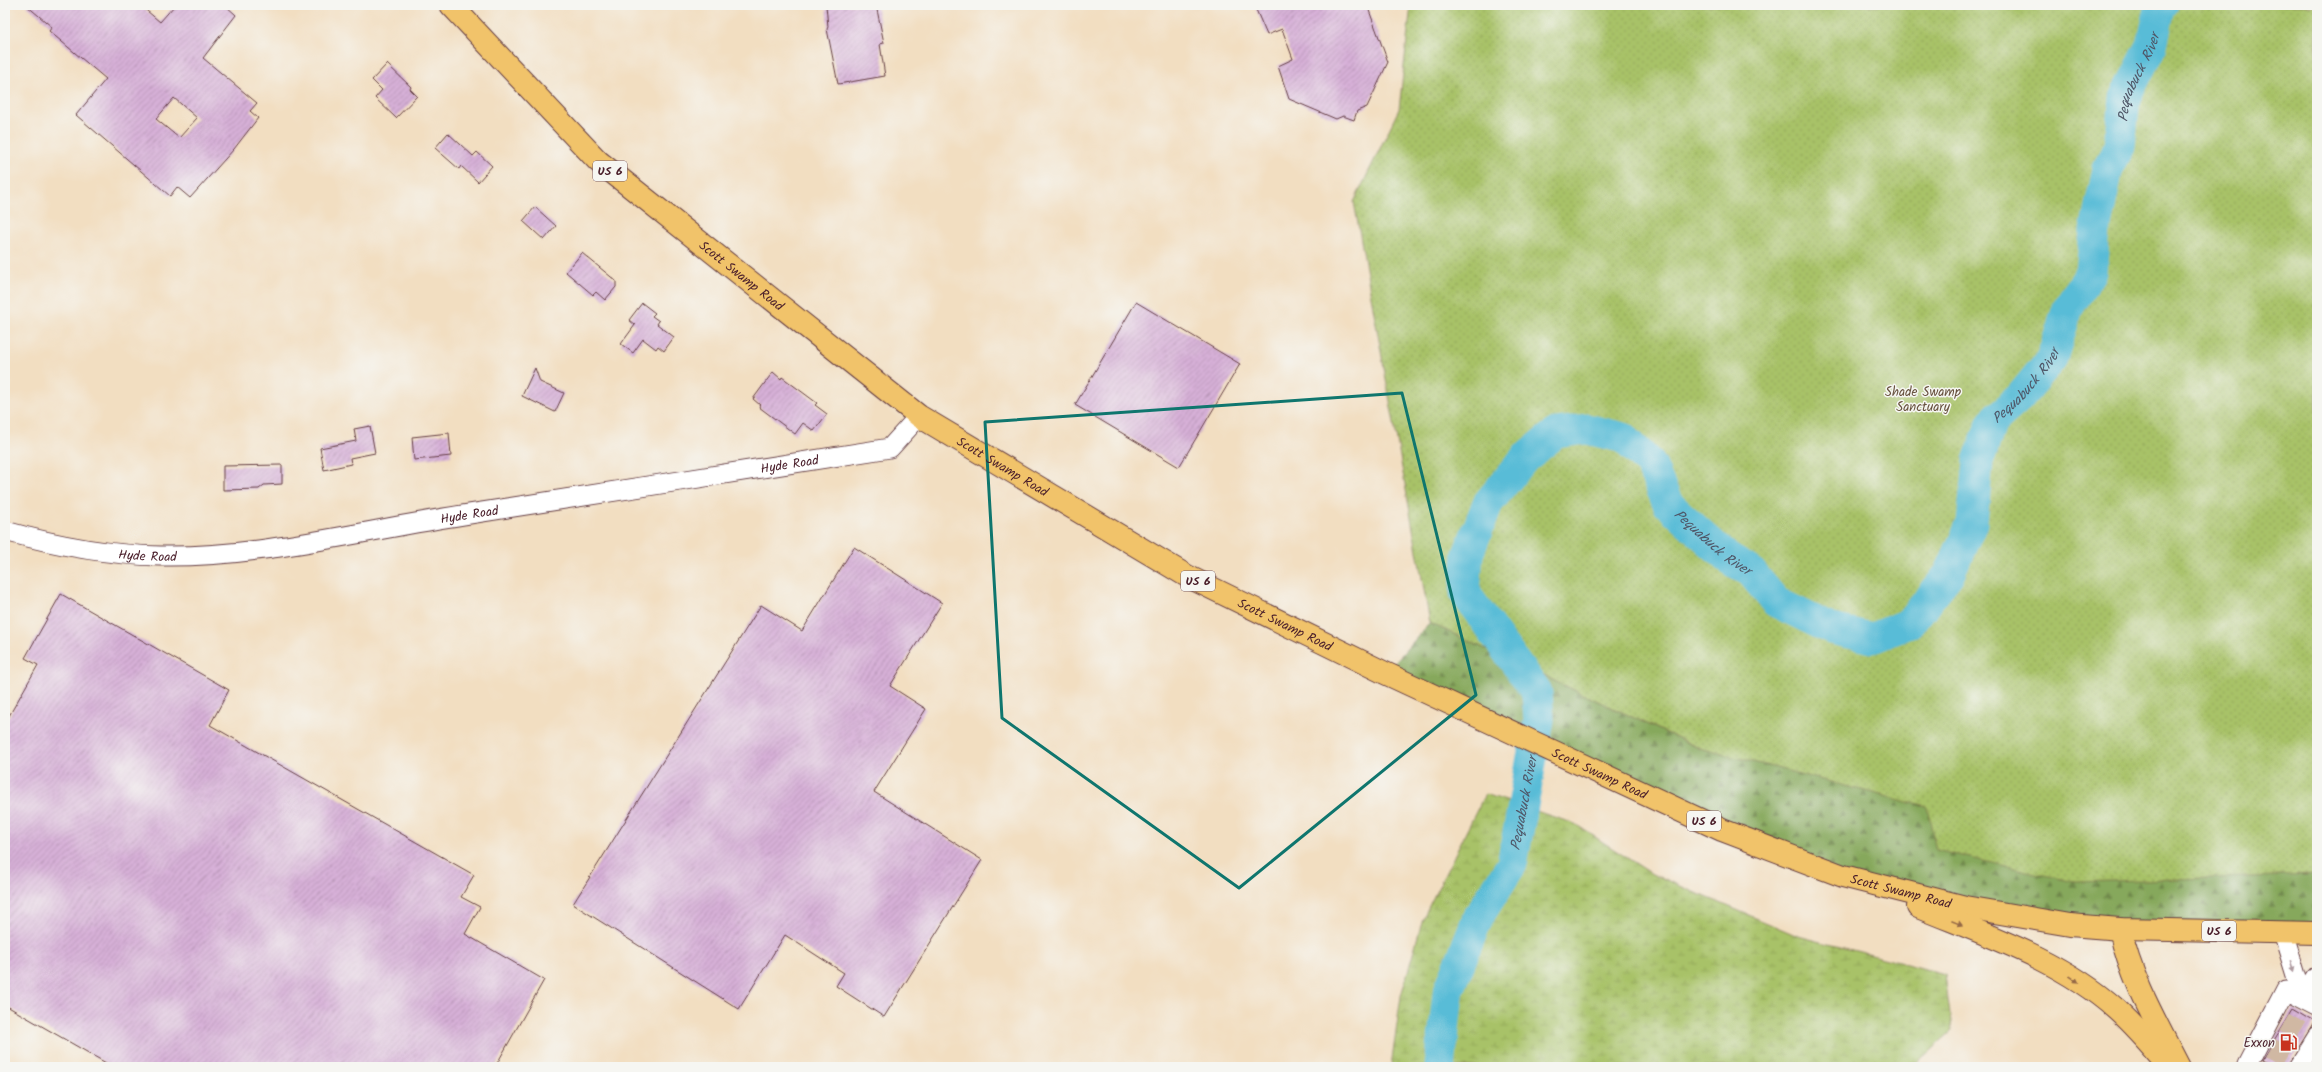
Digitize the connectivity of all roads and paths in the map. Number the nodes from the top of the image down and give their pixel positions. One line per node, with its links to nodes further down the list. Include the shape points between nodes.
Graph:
1 (451, 5): 2 (main road, Scott Swamp Road / US 6, via 598,161)
2 (919, 416): 3 (street, Hyde Road, via 890,448 436,519 250,551 161,556 100,552 43,542); 4 (main road, Scott Swamp Road / US 6, via 1187,576 1722,830)
3 (5, 530)
4 (1843, 876): 5 (main road, Scott Swamp Road / US 6, via 1902,893 1980,910 2070,925); 12 (main road, one-way to 12, via 2022,950 2056,967 2115,1008)
5 (2120, 929): 6 (main road, US 6); 13 (main road, via 2136,982)
6 (2283, 933): 7 (main road, US 6); 9 (street, one-way to 9)
7 (2317, 933)
8 (2317, 977): 9 (street)
9 (2310, 1002): 14 (street, via 2286,990 2279,1019 2247,1065)
10 (2313, 1038): 11 (street)
11 (2297, 1064)
12 (2170, 1067)
13 (2179, 1067)
14 (2250, 1067)

